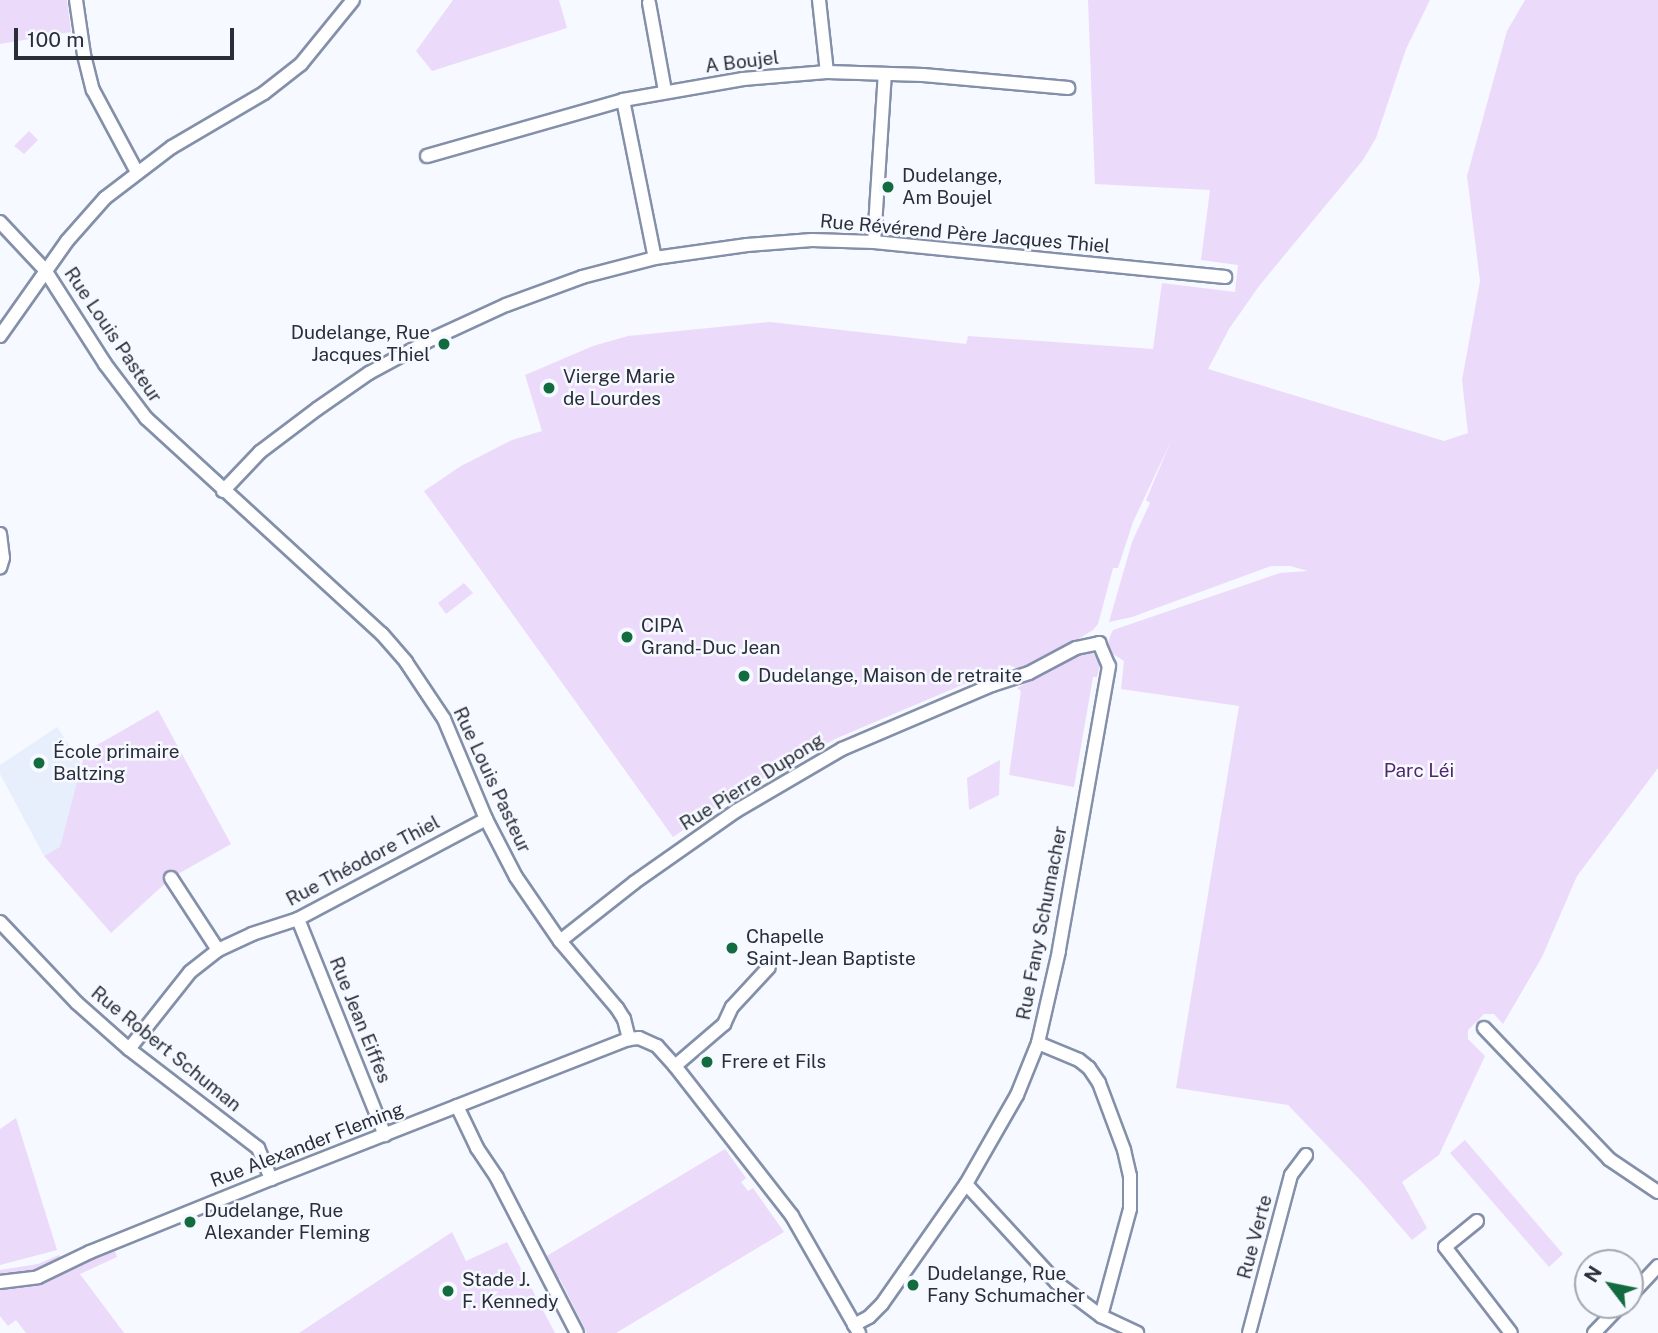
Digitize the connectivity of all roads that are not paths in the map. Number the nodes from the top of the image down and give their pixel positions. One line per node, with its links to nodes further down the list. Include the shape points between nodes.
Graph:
1 (76, 0): 11 (street, via 93,90)
2 (353, 0): 11 (street, via 302,64 264,93 209,122)
3 (819, 0): 5 (street)
4 (649, 2): 8 (street)
5 (827, 72): 6 (street, A Boujel); 8 (street, A Boujel)
6 (885, 74): 7 (street, A Boujel); 13 (street)
7 (1069, 88)
8 (665, 92): 9 (street, A Boujel)
9 (623, 100): 10 (street, A Boujel); 14 (street)
10 (427, 156)
11 (136, 172): 15 (street, via 105,198)
12 (0, 222): 15 (street, Rue Louis Pasteur)
13 (874, 242): 14 (street, Rue Révérend Père Jacques Thiel, via 812,240); 16 (street, Rue Révérend Père Jacques Thiel)
14 (655, 258): 18 (street, Rue Révérend Père Jacques Thiel, via 544,291 432,339 369,373 317,409 260,452)
15 (45, 270): 17 (street); 18 (street, Rue Louis Pasteur, via 146,418)
16 (1225, 277)
17 (0, 336)
18 (223, 491): 22 (street, Rue Louis Pasteur, via 364,617 406,662 444,719)
19 (0, 534): 20 (street, via 4,558)
20 (0, 569)
21 (1099, 643): 26 (street, Rue Pierre Dupong, via 1076,648 1029,673 842,749 809,767 736,811); 31 (street, Rue Fany Schumacher, via 1109,666 1057,963)
22 (486, 820): 24 (street, Rue Théodore Thiel); 26 (street, Rue Louis Pasteur, via 516,877)
23 (171, 878): 27 (street)
24 (298, 919): 27 (street, Rue Théodore Thiel); 35 (street, Rue Jean Eiffes)
25 (0, 922): 32 (street, Rue Robert Schuman)
26 (560, 941): 30 (street, Rue Louis Pasteur, via 617,1008)
27 (218, 950): 32 (street, Rue Théodore Thiel, via 190,972)
28 (769, 967): 33 (street, via 732,1007 724,1024)
29 (1483, 1028): 39 (street, via 1609,1159)
30 (629, 1039): 33 (street, via 649,1041); 34 (street, Rue Alexander Fleming)
31 (1038, 1043): 38 (street, Rue Fany Schumacher, via 1017,1095); 44 (street, via 1089,1068 1124,1150 1130,1209)
32 (129, 1049): 37 (street, Rue Robert Schuman, via 258,1148)
33 (675, 1066): 46 (street, via 792,1216)
34 (457, 1107): 35 (street, Rue Alexander Fleming); 47 (street)
35 (385, 1135): 37 (street, Rue Alexander Fleming)
36 (1306, 1155): 49 (street, Rue Verte, via 1291,1175)
37 (271, 1179): 43 (street, Rue Alexander Fleming, via 38,1277)
38 (965, 1184): 44 (street, via 1037,1264); 46 (street, Rue Fany Schumacher, via 882,1304)
39 (1658, 1192)
40 (1477, 1221): 50 (street, via 1445,1247)
41 (1658, 1266): 42 (street)
42 (1644, 1281)
43 (0, 1282)
44 (1101, 1316): 48 (street)
45 (1608, 1319): 51 (street)
46 (857, 1329)
47 (577, 1333)
48 (1137, 1333)
49 (1249, 1333)
50 (1511, 1333)
51 (1594, 1333)

